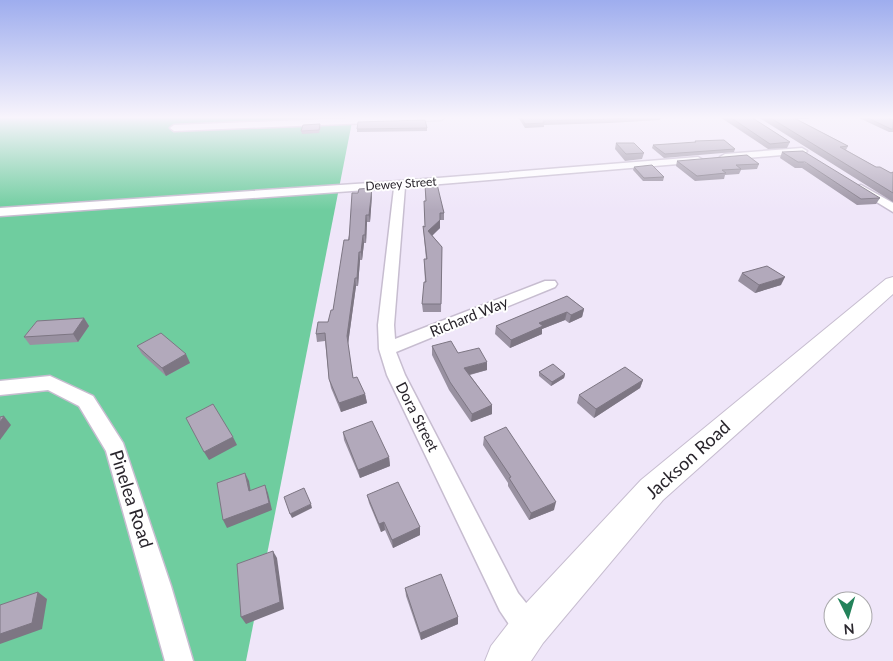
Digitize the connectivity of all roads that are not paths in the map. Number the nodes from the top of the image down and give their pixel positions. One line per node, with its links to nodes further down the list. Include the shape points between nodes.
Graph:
1 (797, 148): 3 (street, Dewey Street, via 806,154)
2 (852, 182): 4 (street)
3 (400, 184): 5 (street, Dewey Street); 8 (street, Dora Street, via 386,325)
4 (893, 208)
5 (0, 212)
6 (893, 283): 10 (main road, Jackson Road, via 652,490)
7 (550, 284): 8 (street, Richard Way)
8 (387, 350): 10 (street, Dora Street, via 396,375 509,602)
9 (0, 388): 11 (street, Pinelea Road, via 50,383 86,401 116,450)
10 (529, 629): 12 (main road, Jackson Road)
11 (179, 661)
12 (506, 661)

